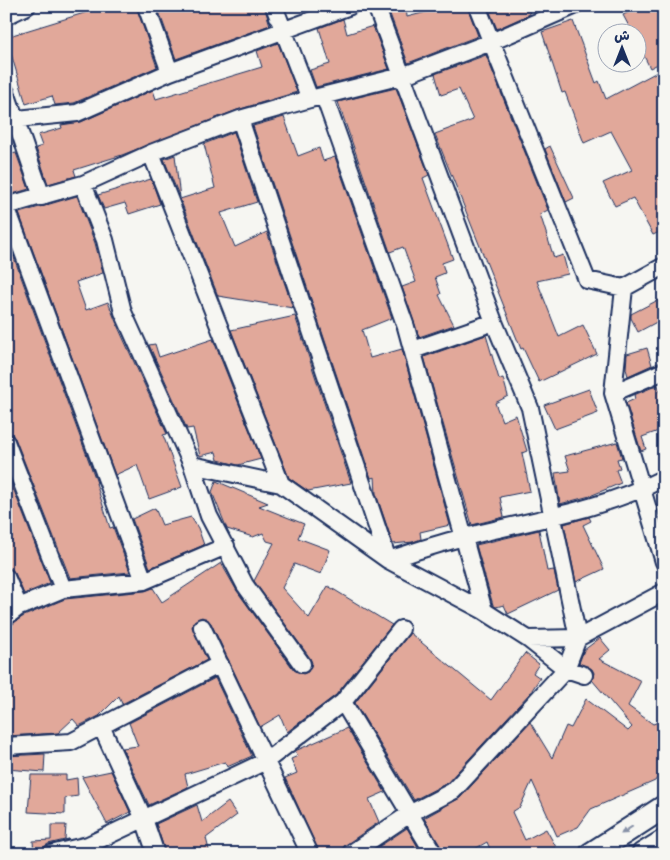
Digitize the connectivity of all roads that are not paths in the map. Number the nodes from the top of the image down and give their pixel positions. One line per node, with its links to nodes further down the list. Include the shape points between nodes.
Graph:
1 (27, 6): 8 (street)
2 (146, 6): 11 (street)
3 (274, 6): 9 (street)
4 (350, 6): 9 (street)
5 (376, 6): 12 (street)
6 (477, 6): 10 (street)
7 (574, 6): 10 (street)
8 (6, 16)
9 (284, 30): 11 (street); 14 (street)
10 (491, 42): 12 (street); 22 (street, via 587,280)
11 (170, 72): 16 (street, via 77,112)
12 (402, 76): 14 (street); 23 (street)
13 (6, 92): 16 (street)
14 (317, 97): 15 (street); 24 (street)
15 (240, 119): 17 (street); 35 (street)
16 (11, 121): 19 (street)
17 (151, 153): 18 (street); 30 (street)
18 (83, 184): 19 (street); 28 (street, via 105,240 123,312)
19 (42, 197): 20 (street)
20 (6, 206): 38 (street)
21 (664, 266): 22 (street)
22 (624, 288): 26 (street)
23 (494, 322): 24 (street); 32 (street, via 530,408)
24 (413, 350): 33 (street)
25 (664, 371): 26 (street)
26 (613, 393): 31 (street)
27 (6, 442): 39 (street)
28 (192, 465): 30 (street); 34 (street, via 209,516)
29 (664, 478): 31 (street)
30 (281, 484): 35 (street)
31 (642, 489): 32 (street); 36 (street)
32 (553, 517): 33 (street); 45 (street)
33 (464, 537): 35 (street); 42 (street)
34 (226, 546): 38 (street); 48 (street, via 245,585)
35 (388, 560): 42 (street)
36 (664, 562)
37 (6, 577): 41 (street)
38 (144, 581): 39 (street)
39 (63, 589): 41 (street)
40 (664, 592): 45 (street)
41 (13, 612)
42 (484, 612): 46 (street)
43 (202, 626): 47 (street)
44 (402, 629): 51 (street)
45 (578, 638): 46 (street); 49 (street)
46 (528, 639): 49 (street)
47 (220, 664): 52 (street); 54 (street)
48 (302, 664)
49 (566, 668): 50 (street); 56 (street, via 454,791)
50 (584, 675)
51 (344, 702): 54 (street); 56 (street)
52 (101, 726): 53 (street, via 71,742); 57 (street)
53 (6, 746)
54 (266, 761): 57 (street); 61 (street)
55 (664, 807): 64 (main road, one-way to 64)
56 (410, 813): 62 (street); 63 (street)
57 (144, 820): 59 (street, via 88,845); 60 (street)
58 (664, 841): 65 (main road)
59 (51, 854)
60 (156, 854)
61 (310, 854)
62 (350, 854)
63 (434, 854)
64 (591, 854)
65 (644, 854)

